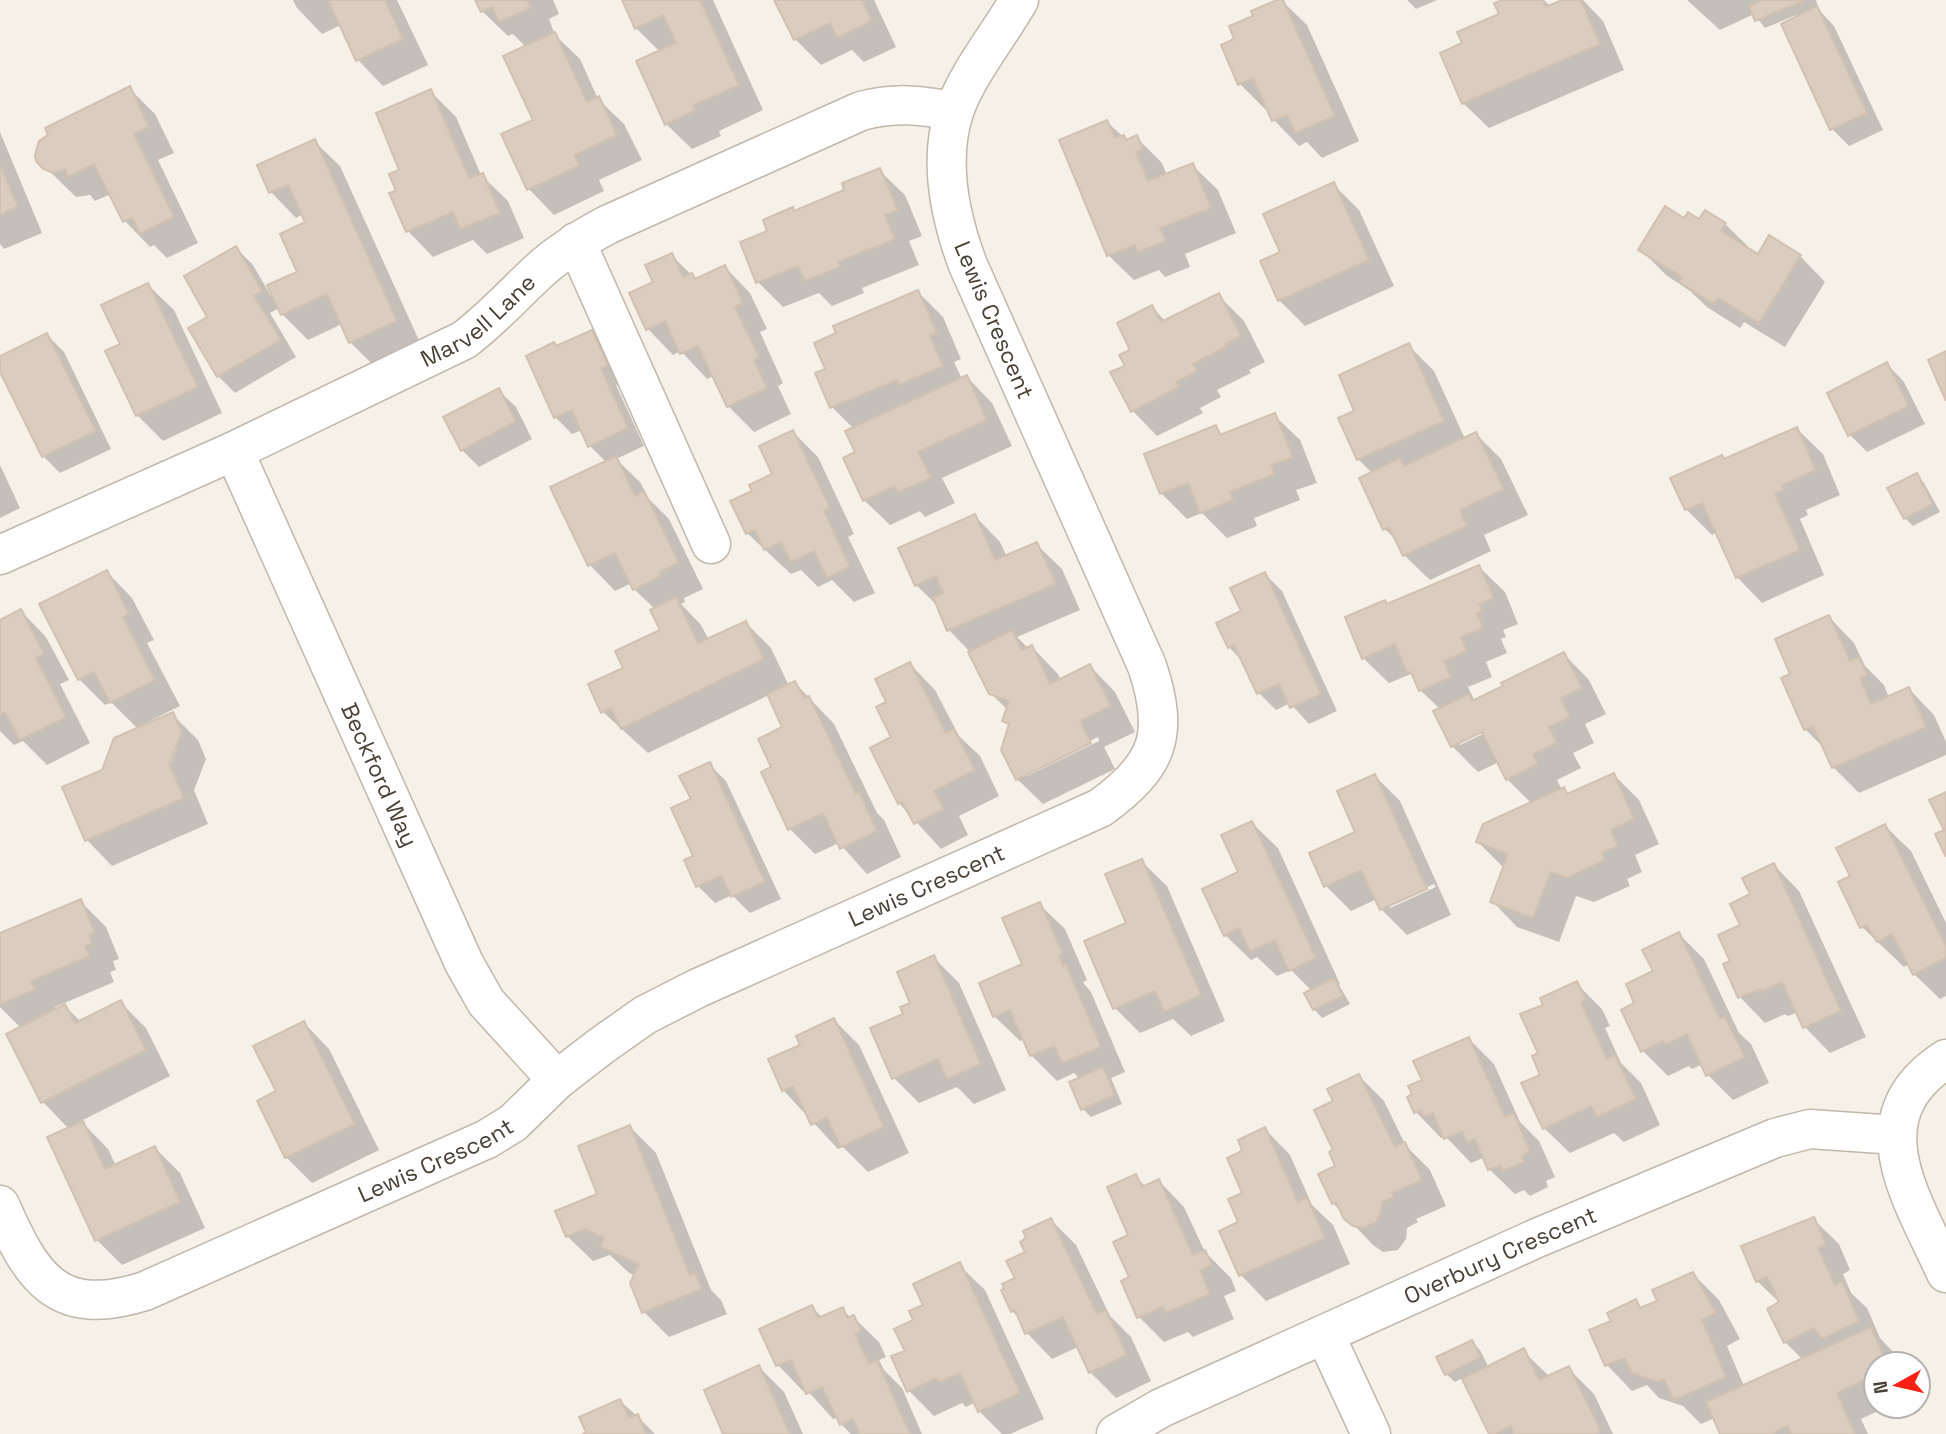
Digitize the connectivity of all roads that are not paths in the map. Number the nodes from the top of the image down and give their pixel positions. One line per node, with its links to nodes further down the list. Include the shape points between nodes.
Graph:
1 (1019, 0): 2 (street, Lewis Crescent)
2 (954, 111): 3 (street, Marvell Lane, via 886,104 861,111); 8 (street, Lewis Crescent, via 947,162 948,200 956,232 1147,666 1160,723 1152,752 1139,776 1100,808 698,988 645,1015)
3 (576, 242): 4 (street, Marvell Lane, via 464,340); 5 (street)
4 (234, 451): 6 (street, Marvell Lane); 8 (street, Beckford Way, via 464,963 486,1002)
5 (711, 544)
6 (0, 555)
7 (1946, 1059): 9 (street, via 1904,1103)
8 (557, 1080): 10 (street, Lewis Crescent, via 513,1123 487,1139 120,1299 90,1301 46,1282 30,1264)
9 (1896, 1135): 11 (street, via 1906,1183); 12 (street, Overbury Crescent, via 1832,1129 1791,1132 1537,1238)
10 (0, 1205)
11 (1946, 1273)
12 (1325, 1335): 13 (street, Overbury Crescent, via 1161,1408); 14 (street)
13 (1116, 1434)
14 (1371, 1434)

